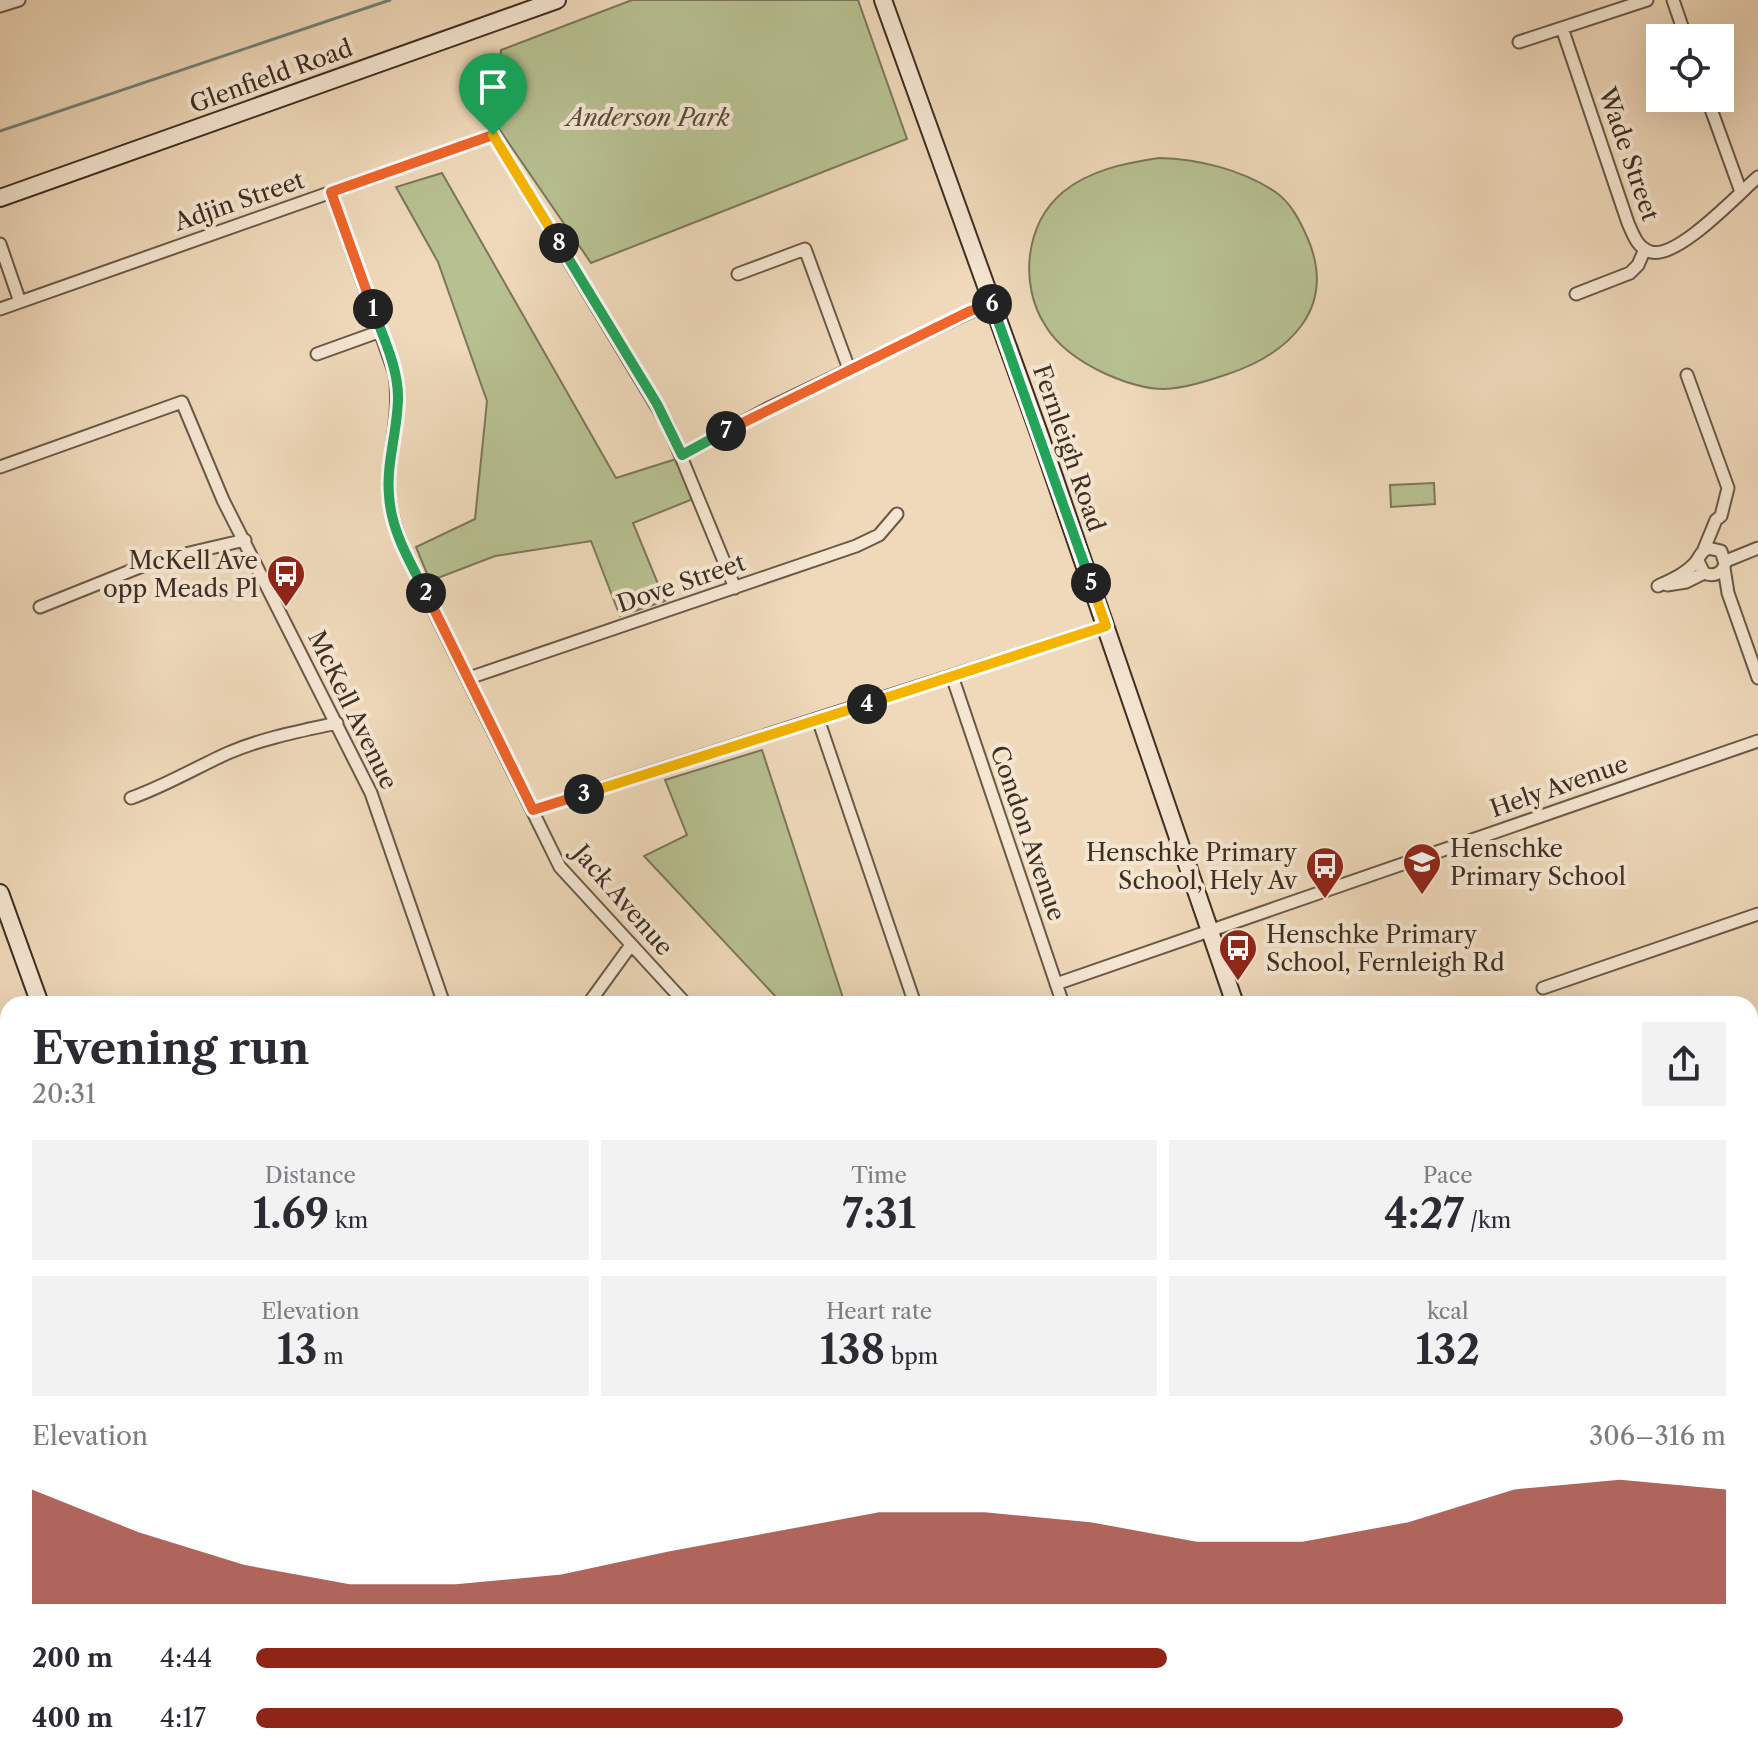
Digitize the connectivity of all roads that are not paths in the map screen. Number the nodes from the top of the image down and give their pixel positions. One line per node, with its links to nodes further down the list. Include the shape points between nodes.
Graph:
1 (19, 0): 6 (street)
2 (557, 0): 14 (street, Glenfield Road)
3 (883, 0): 20 (street, Fernleigh Road)
4 (1647, 0): 8 (street)
5 (1673, 0): 7 (street)
6 (0, 6)
7 (1681, 24)
8 (1562, 28): 9 (street); 16 (street, Wade Street, via 1628,223)
9 (1519, 42)
10 (1712, 112): 13 (street)
11 (1758, 177): 13 (street, Wade Street)
12 (331, 192): 19 (street, Adjin Street); 22 (street, Jack Avenue); 26 (street, Adjin Street, via 493,135 657,404)
13 (1741, 192): 16 (street, Wade Street, via 1683,241 1662,252)
14 (0, 198)
15 (0, 244): 19 (street)
16 (1645, 249): 18 (street, via 1630,273)
17 (738, 274): 24 (street, via 805,249)
18 (1576, 294)
19 (20, 302): 21 (street, Adjin Street)
20 (991, 302): 24 (street); 37 (street, Fernleigh Road)
21 (0, 309)
22 (381, 331): 23 (street); 39 (street, Jack Avenue, via 398,394 389,475 393,522)
23 (317, 354)
24 (849, 369): 26 (street)
25 (1687, 375): 31 (street, via 1728,488 1716,520)
26 (682, 455): 34 (street)
27 (0, 467): 29 (street, McKell Avenue, via 182,402)
28 (897, 514): 34 (street, Dove Street, via 887,529 868,541)
29 (245, 540): 36 (street, via 155,561); 42 (street, McKell Avenue)
30 (1756, 548): 31 (street)
31 (1718, 555): 32 (street); 33 (street); 35 (street)
32 (1698, 561): 33 (street); 33 (street, via 1658,586)
33 (1708, 574): 35 (street)
34 (735, 588): 39 (street, Dove Street)
35 (1728, 593): 40 (street)
36 (40, 607)
37 (1106, 626): 38 (street); 48 (street, Fernleigh Road)
38 (952, 676): 41 (street); 50 (street, Condon Avenue)
39 (469, 678): 45 (street, Jack Avenue)
40 (1758, 678)
41 (818, 719): 45 (street); 56 (street)
42 (337, 723): 44 (street, via 232,752); 53 (street, McKell Avenue, via 371,793)
43 (1758, 741): 48 (street, Hely Avenue)
44 (131, 798)
45 (533, 810): 49 (street, Jack Avenue, via 560,867)
46 (0, 893): 52 (street)
47 (1758, 914): 51 (street)
48 (1211, 931): 50 (street, Hely Avenue); 58 (street, Fernleigh Road)
49 (631, 945): 54 (street); 55 (street, Jack Avenue)
50 (1056, 984): 57 (street, Condon Avenue)
51 (1543, 988)
52 (37, 996)
53 (441, 996)
54 (594, 996)
55 (679, 996)
56 (912, 996)
57 (1060, 996)
58 (1232, 996)

